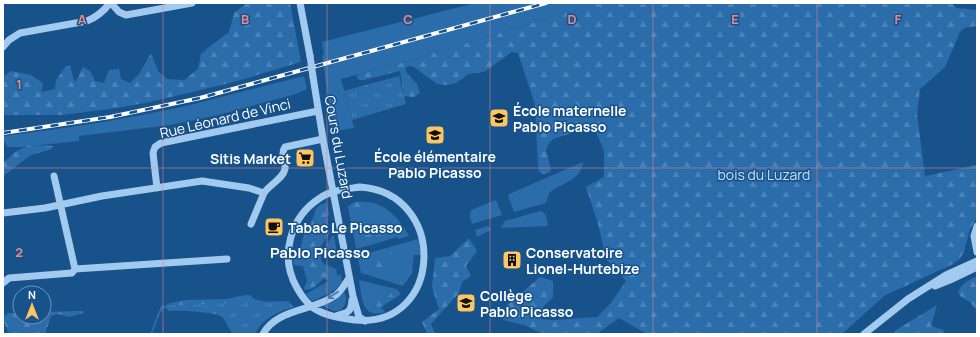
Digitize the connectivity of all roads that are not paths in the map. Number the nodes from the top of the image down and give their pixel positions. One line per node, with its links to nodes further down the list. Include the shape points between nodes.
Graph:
1 (111, 3): 2 (street, via 119,12 126,15); 4 (street, via 96,17 20,34 9,40)
2 (192, 3)
3 (300, 3): 5 (street, Cours du Luzard, bridge)
4 (3, 48)
5 (318, 111): 6 (street, Cours du Luzard); 8 (street, Rue Léonard de Vinci, via 162,143 155,147 153,153)
6 (323, 139): 9 (street, Cours du Luzard); 10 (street, via 284,147 285,169)
7 (54, 176): 11 (street)
8 (157, 188): 10 (street, via 210,182 249,188); 11 (street)
9 (333, 192): 20 (street, Cours du Luzard); 24 (street, via 319,198 302,214 289,246 289,265 294,284); 26 (street, via 360,187 386,194 405,206 418,225 423,240 424,263 412,296 391,314)
10 (264, 194): 13 (street)
11 (61, 205): 12 (street); 19 (street)
12 (3, 213)
13 (251, 224)
14 (977, 226): 15 (street, via 974,236)
15 (977, 252)
16 (227, 259): 19 (street)
17 (977, 261): 22 (street, via 946,275)
18 (977, 268): 22 (street)
19 (76, 269): 21 (street, via 72,273 9,278)
20 (349, 278): 23 (street, Cours du Luzard); 24 (street, one-way to 24, via 335,296)
21 (3, 283)
22 (923, 290): 28 (street)
23 (353, 296): 25 (street, via 351,309); 26 (street, Cours du Luzard, via 359,316)
24 (312, 306): 25 (street, via 323,314); 27 (street, via 276,320)
25 (334, 317): 26 (street)
26 (365, 321)
27 (263, 334)
28 (864, 334)

